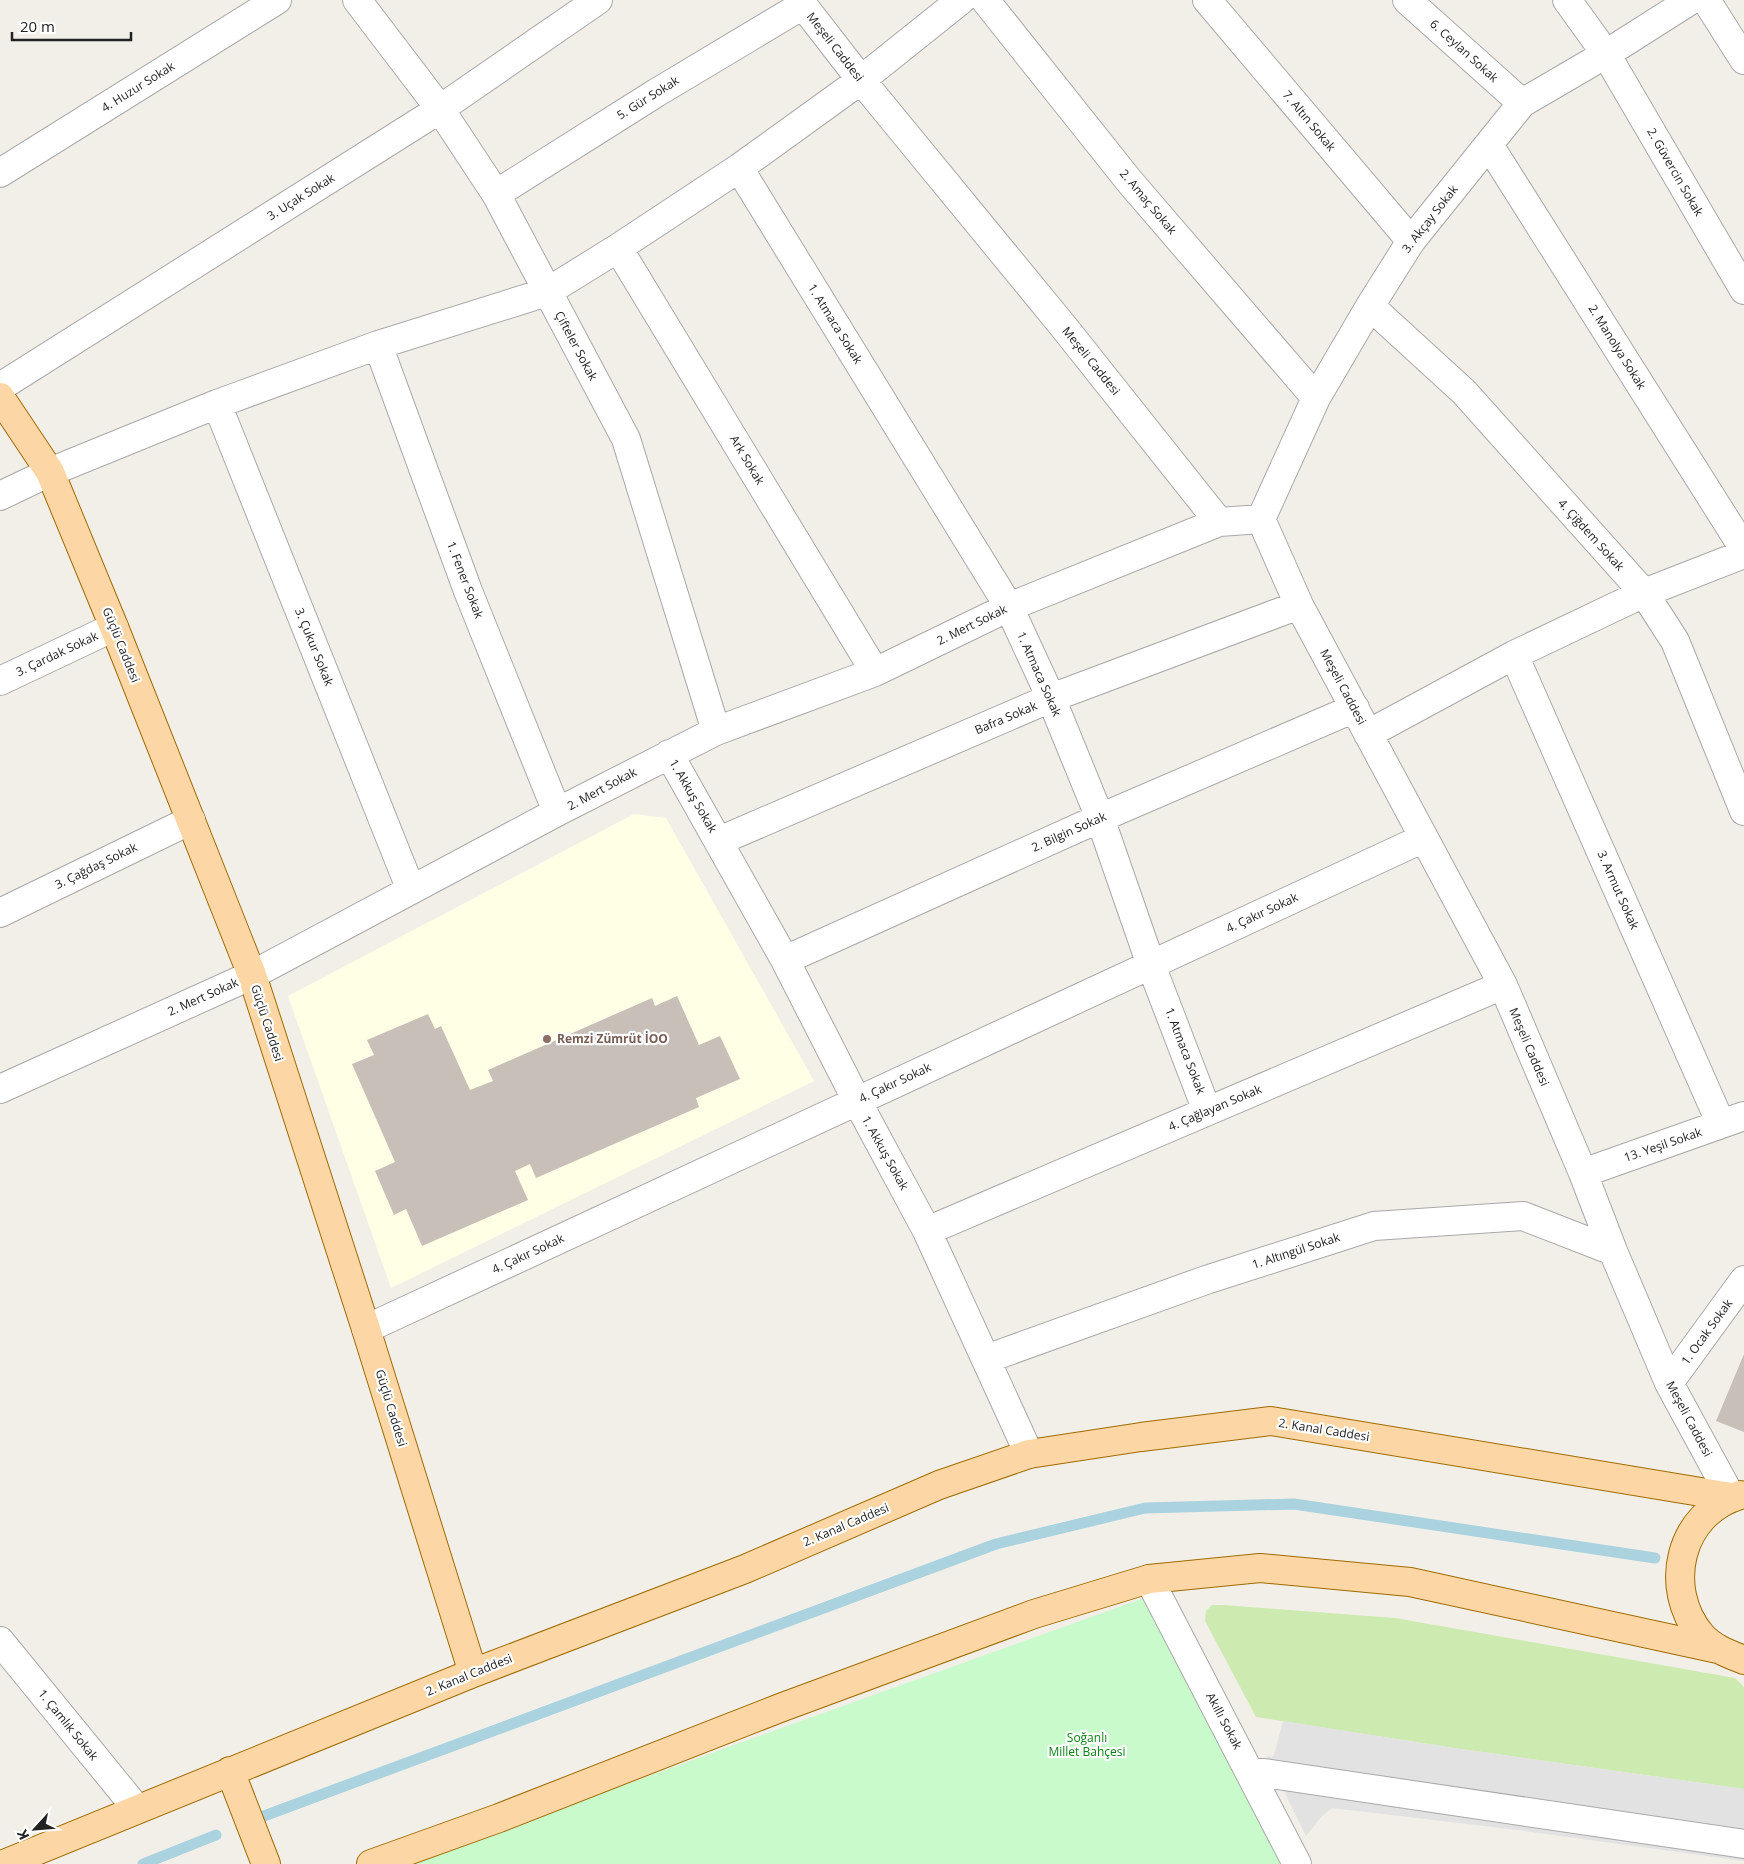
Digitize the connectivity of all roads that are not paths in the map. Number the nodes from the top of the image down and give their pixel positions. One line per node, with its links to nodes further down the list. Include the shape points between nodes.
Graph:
1 (277, 0): 19 (street, 4. Huzur Sokak)
2 (357, 0): 16 (street, Çifteler Sokak)
3 (598, 0): 16 (street, 3. Uçak Sokak)
4 (961, 0): 14 (street)
5 (985, 0): 29 (street, 2. Amaç Sokak, via 1130,182)
6 (1207, 0): 21 (street, 7. Altın Sokak)
7 (1407, 0): 15 (street, 6. Ceylan Sokak)
8 (1567, 0): 12 (street, 2. Güvercin Sokak)
9 (1691, 0): 12 (street, 3. Akçay Sokak)
10 (1706, 0): 13 (street)
11 (801, 2): 14 (street, Meşeli Caddesi); 20 (street, 5. Gür Sokak)
12 (1606, 54): 15 (street, 3. Akçay Sokak); 23 (street, 2. Güvercin Sokak)
13 (1744, 60)
14 (861, 80): 18 (street); 34 (street, Meşeli Caddesi)
15 (1522, 103): 17 (street, 3. Akçay Sokak)
16 (440, 108): 20 (street, Çifteler Sokak); 27 (street, 3. Uçak Sokak)
17 (1490, 145): 21 (street, 3. Akçay Sokak); 35 (street, 2. Manolya Sokak)
18 (739, 168): 22 (street); 39 (street, 1. Atmaca Sokak)
19 (0, 173)
20 (496, 194): 24 (street, Çifteler Sokak)
21 (1411, 241): 25 (street, 3. Akçay Sokak)
22 (618, 248): 24 (street); 42 (street, Ark Sokak)
23 (1744, 290)
24 (547, 292): 26 (street); 46 (street, Çifteler Sokak, via 626,439)
25 (1370, 306): 29 (street, 3. Akçay Sokak); 37 (street, 4. Çiğdem Sokak, via 1464,392)
26 (378, 345): 30 (street); 50 (street, 1. Fener Sokak, via 468,591)
27 (0, 387)
28 (0, 397): 31 (main road, Güçlü Caddesi)
29 (1316, 398): 33 (street, 3. Akçay Sokak)
30 (217, 404): 31 (street); 55 (street, 3. Çukur Sokak)
31 (50, 472): 32 (street); 40 (main road, Güçlü Caddesi)
32 (0, 496)
33 (1261, 519): 34 (street); 38 (street, Meşeli Caddesi)
34 (1219, 522): 39 (street, 2. Mert Sokak)
35 (1744, 549)
36 (1744, 554): 37 (street)
37 (1644, 593): 41 (street); 49 (street, 4. Çiğdem Sokak, via 1675,641)
38 (1299, 605): 44 (street, Bafra Sokak); 45 (street, Meşeli Caddesi)
39 (1009, 607): 42 (street, 2. Mert Sokak); 44 (street, 1. Atmaca Sokak)
40 (114, 627): 43 (street, 3. Çardak Sokak); 52 (main road, Güçlü Caddesi)
41 (1514, 655): 47 (street); 64 (street, 3. Armut Sokak)
42 (875, 672): 46 (street, 2. Mert Sokak)
43 (0, 681)
44 (1051, 698): 51 (street, 1. Atmaca Sokak); 54 (street, Bafra Sokak)
45 (1355, 708): 47 (street, Meşeli Caddesi); 51 (street, 2. Bilgin Sokak)
46 (716, 731): 48 (street, 2. Mert Sokak)
47 (1368, 734): 53 (street, Meşeli Caddesi)
48 (669, 754): 50 (street, 2. Mert Sokak); 54 (street, 1. Akkuş Sokak)
49 (1744, 811)
50 (557, 812): 55 (street, 2. Mert Sokak)
51 (1100, 818): 57 (street, 2. Bilgin Sokak); 58 (street, 1. Atmaca Sokak)
52 (191, 820): 56 (street, 3. Çağdaş Sokak); 59 (main road, Güçlü Caddesi)
53 (1424, 838): 58 (street, 4. Çakır Sokak); 60 (street, Meşeli Caddesi)
54 (719, 841): 57 (street, 1. Akkuş Sokak)
55 (411, 890): 59 (street, 2. Mert Sokak)
56 (0, 913)
57 (785, 960): 62 (street, 1. Akkuş Sokak)
58 (1151, 965): 62 (street, 4. Çakır Sokak); 63 (street, 1. Atmaca Sokak)
59 (252, 975): 61 (street, 2. Mert Sokak); 69 (main road, Güçlü Caddesi)
60 (1503, 984): 63 (street, 4. Çağlayan Sokak); 65 (street, Meşeli Caddesi)
61 (0, 1088)
62 (857, 1101): 66 (street, 1. Akkuş Sokak); 69 (street, 4. Çakır Sokak)
63 (1207, 1111): 66 (street, 4. Çağlayan Sokak)
64 (1732, 1120): 65 (street, 13. Yeşil Sokak)
65 (1583, 1173): 67 (street, Meşeli Caddesi)
66 (928, 1231): 70 (street, 1. Akkuş Sokak)
67 (1613, 1251): 70 (street, 1. Altıngül Sokak, via 1523,1216 1374,1226 1206,1280); 71 (street, Meşeli Caddesi)
68 (1744, 1280): 71 (street, 1. Ocak Sokak)
69 (366, 1329): 78 (main road, Güçlü Caddesi)
70 (986, 1359): 72 (street, 1. Akkuş Sokak)
71 (1669, 1383): 73 (street, Meşeli Caddesi)
72 (1029, 1454): 73 (main road, 2. Kanal Caddesi, via 1271,1421); 78 (main road, 2. Kanal Caddesi, via 938,1485 745,1569)
73 (1737, 1495): 76 (main road, via 1702,1517 1688,1538 1680,1564 1680,1589 1688,1615 1702,1636)
74 (1149, 1579): 76 (main road, via 1260,1568 1410,1582); 80 (street, Akıllı Sokak); 85 (main road, via 1025,1617)
75 (0, 1641): 81 (street, 1. Çamlık Sokak)
76 (1718, 1649): 77 (main road)
77 (1744, 1660)
78 (473, 1673): 79 (main road, 2. Kanal Caddesi)
79 (230, 1771): 81 (main road, 2. Kanal Caddesi); 84 (main road)
80 (1250, 1771): 82 (street); 86 (street, Akıllı Sokak)
81 (137, 1809): 83 (main road, 2. Kanal Caddesi)
82 (1744, 1844)
83 (4, 1864)
84 (266, 1864)
85 (371, 1864)
86 (1297, 1864)

